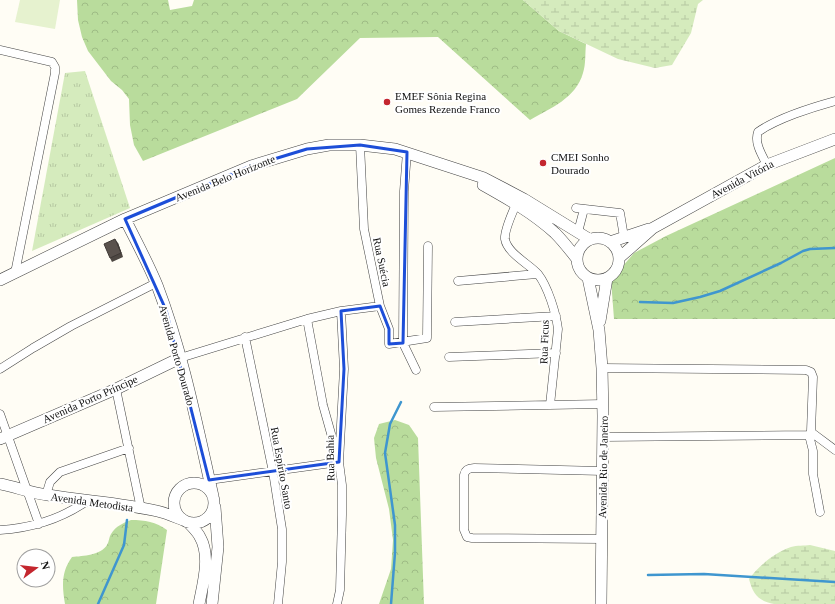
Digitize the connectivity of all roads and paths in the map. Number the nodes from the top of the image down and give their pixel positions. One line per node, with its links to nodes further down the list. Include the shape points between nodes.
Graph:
1 (0, 50): 18 (street, via 52,62 55,67)
2 (835, 101): 6 (street, via 809,109 758,132 756,138)
3 (835, 139): 6 (street, Avenida Vitória)
4 (360, 145): 5 (street, Avenida Belo Horizonte); 9 (street, Avenida Belo Horizonte, via 330,145 277,157); 25 (street, Rua Suécia, via 364,229)
5 (407, 152): 7 (street, Avenida Belo Horizonte); 32 (street, via 404,191)
6 (767, 165): 10 (street, Avenida Vitória)
7 (463, 172): 8 (street, Avenida Belo Horizonte); 11 (street, Avenida Belo Horizonte, via 500,185)
8 (516, 204): 17 (street, Avenida Belo Horizonte, via 556,234); 19 (street, Rua Ficus, via 505,240)
9 (125, 219): 18 (street, Avenida Belo Horizonte); 24 (street, Avenida Porto Dourado)
10 (653, 228): 12 (street, Avenida Vitória); 16 (street, Avenida Vitória)
11 (578, 232): 12 (street, via 580,208 620,213); 13 (street, Avenida Belo Horizonte)
12 (624, 237): 14 (street, Avenida Vitória)
13 (589, 239): 14 (street, via 600,238); 17 (street, via 580,247)
14 (610, 242): 16 (street, via 616,249)
15 (428, 246): 32 (street, via 427,338)
16 (618, 258): 21 (street, via 616,270)
17 (577, 259): 20 (street, via 580,270)
18 (15, 273): 22 (street, Avenida Belo Horizonte)
19 (537, 274): 23 (street); 27 (street, Rua Ficus, via 548,293)
20 (588, 278): 21 (street); 30 (street, Avenida Rio de Janeiro)
21 (607, 278): 30 (street, Avenida Rio de Janeiro)
22 (0, 280)
23 (458, 282)
24 (156, 283): 35 (street, Avenida Porto Dourado); 37 (street, via 71,326)
25 (380, 306): 26 (street); 32 (street, Rua Suécia, via 389,329 389,344)
26 (341, 311): 28 (street); 49 (street, Rua Bahia, via 344,369)
27 (556, 316): 29 (street); 33 (street, Rua Ficus)
28 (307, 319): 31 (street); 49 (street, via 322,405)
29 (455, 322)
30 (599, 330): 36 (street, Avenida Rio de Janeiro)
31 (245, 337): 35 (street); 51 (street, Rua Espírito Santo)
32 (403, 343): 38 (street)
33 (556, 353): 34 (street); 41 (street, Rua Ficus)
34 (449, 357)
35 (180, 358): 39 (street, Avenida Porto Príncipe); 52 (street, Avenida Porto Dourado)
36 (602, 368): 40 (street, Avenida Rio de Janeiro); 44 (street, via 806,370 811,372 813,377)
37 (0, 369)
38 (416, 370)
39 (116, 389): 46 (street, Avenida Porto Príncipe); 47 (street)
40 (603, 404): 41 (street); 45 (street, Avenida Rio de Janeiro)
41 (550, 405): 42 (street)
42 (434, 407)
43 (0, 414): 46 (street)
44 (809, 434): 45 (street); 48 (street); 59 (street)
45 (603, 437): 50 (street, Avenida Rio de Janeiro)
46 (4, 438): 54 (street)
47 (129, 448): 55 (street, via 60,472 50,482); 58 (street)
48 (835, 450)
49 (339, 462): 51 (street); 67 (street, Rua Bahia, via 342,508)
50 (603, 471): 63 (street, Avenida Rio de Janeiro); 63 (street, via 474,468 467,470 464,475 464,530 467,537)
51 (273, 472): 52 (street); 66 (street, Rua Espírito Santo, via 282,529)
52 (210, 480): 56 (street, Avenida Porto Dourado)
53 (0, 484): 54 (street, Avenida Metodista)
54 (27, 491): 55 (street, Avenida Metodista); 61 (street)
55 (46, 495): 57 (street, Avenida Metodista)
56 (214, 500): 60 (street, via 211,515 203,521); 60 (street, via 210,490 201,484 181,488 174,502 176,512); 65 (street, Avenida Porto Dourado, via 218,547)
57 (87, 501): 58 (street, Avenida Metodista); 61 (street, via 74,510)
58 (141, 509): 60 (street, Avenida Metodista)
59 (820, 512)
60 (186, 521): 64 (street, via 200,537 204,549 206,568)
61 (39, 524): 62 (street)
62 (0, 530)
63 (602, 539): 68 (street, Avenida Rio de Janeiro)
64 (200, 604)
65 (212, 604)
66 (278, 604)
67 (338, 604)
68 (601, 604)

